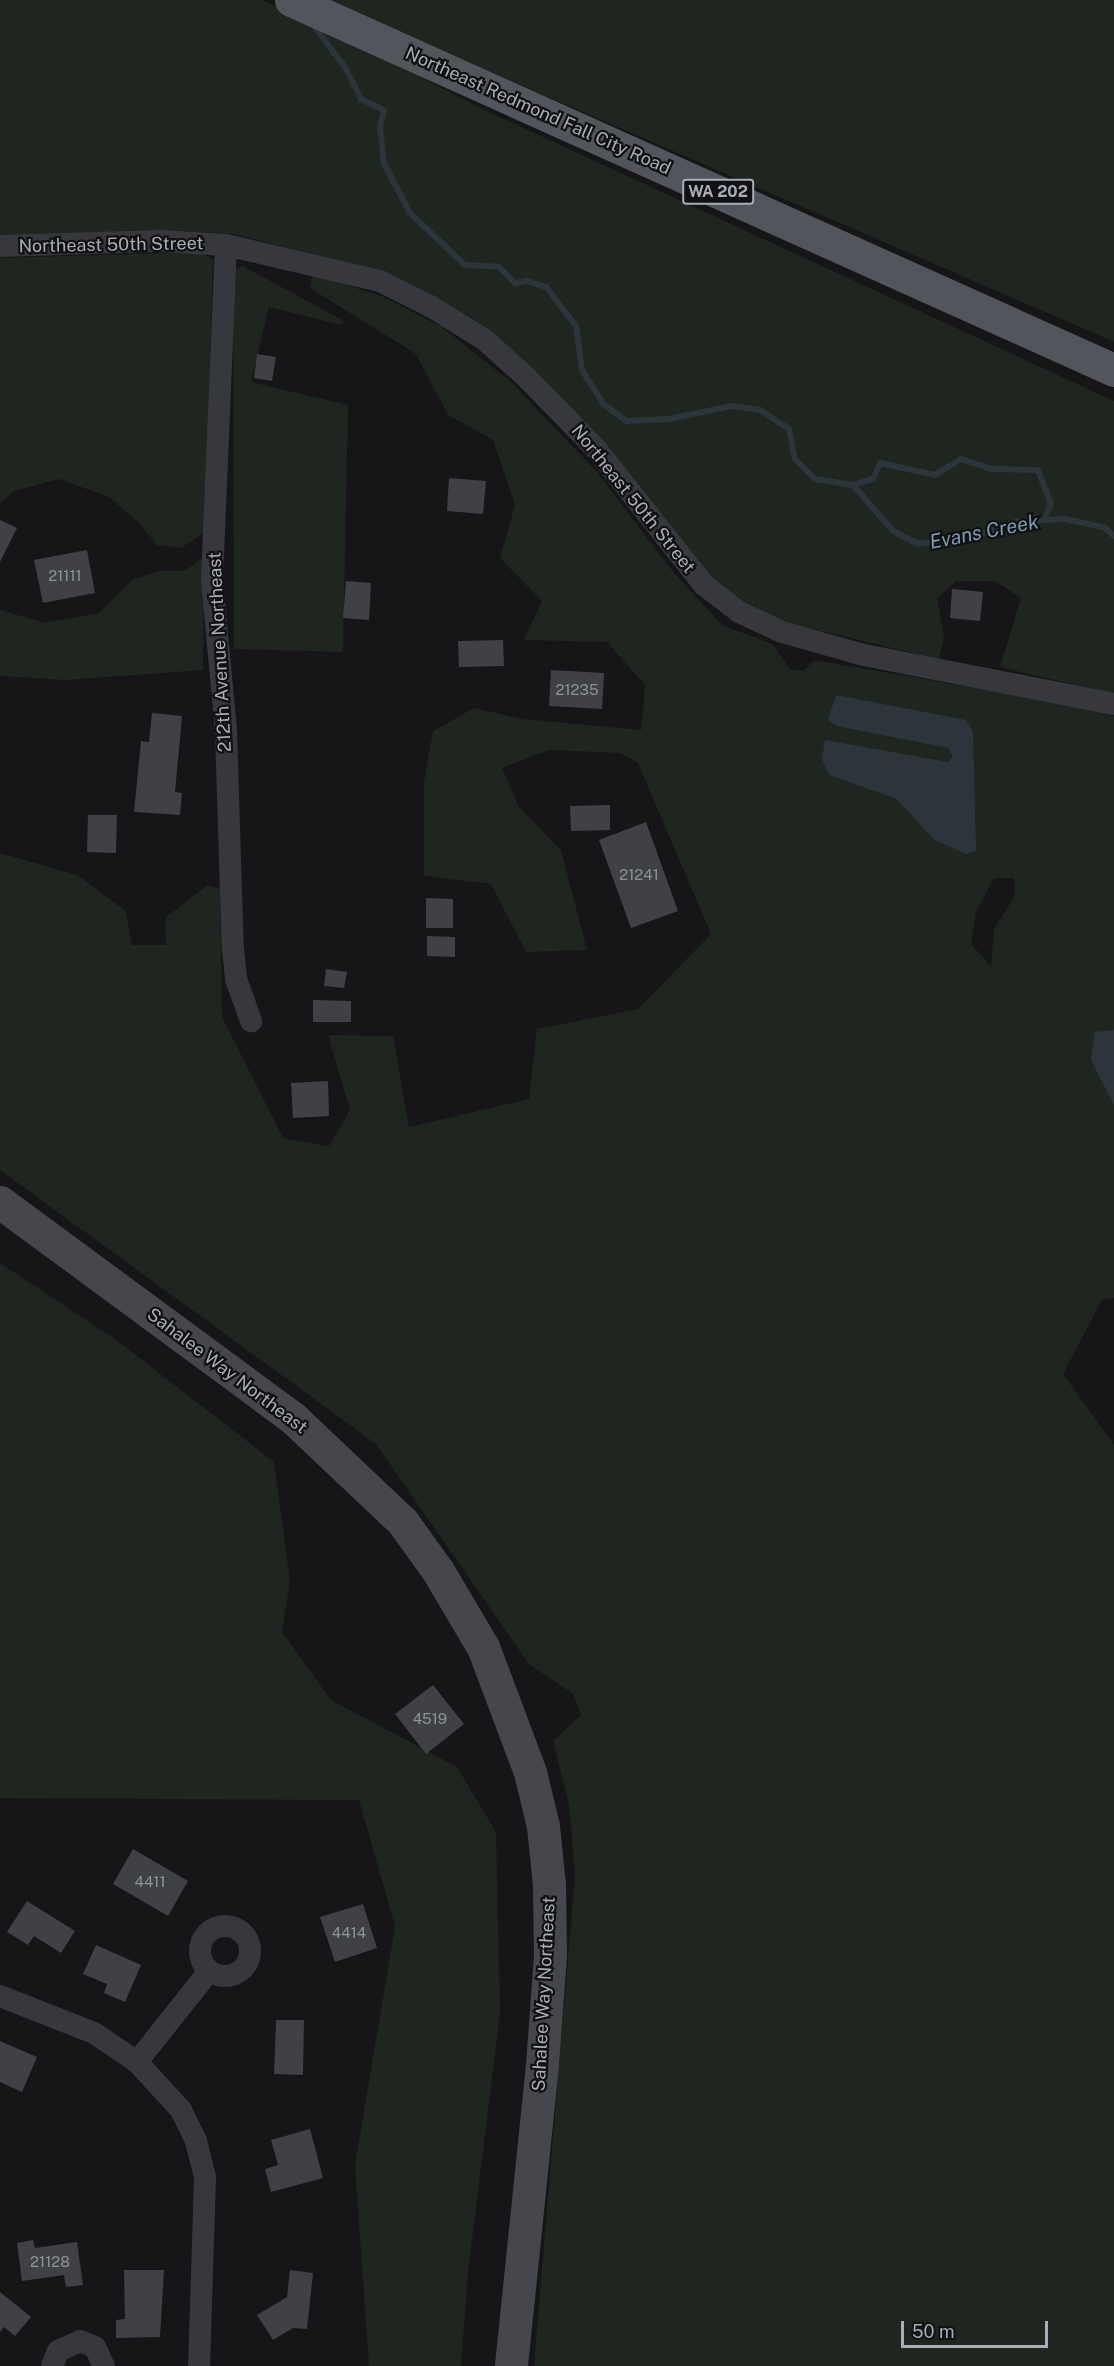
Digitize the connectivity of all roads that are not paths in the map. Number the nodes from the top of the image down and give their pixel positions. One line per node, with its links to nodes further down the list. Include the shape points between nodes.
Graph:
1 (303, 6): 4 (main road, Northeast Redmond Fall City Road / WA 202)
2 (225, 244): 3 (street, Northeast 50th Street, via 163,241); 5 (street, Northeast 50th Street, via 380,281 485,340 597,450 704,585 738,612 782,632 864,655); 6 (street, 212th Avenue Northeast, via 212,580 226,732 233,949 236,979)
3 (0, 246)
4 (1114, 370)
5 (1114, 704)
6 (251, 1021)
7 (0, 1202): 14 (main road, Sahalee Way Northeast, via 294,1419 402,1521 438,1571 483,1647 530,1772 543,1826 549,1885 550,1954 542,2066)
8 (209, 1971): 10 (street)
9 (0, 1996): 10 (street, via 94,2033)
10 (137, 2062): 13 (street, via 181,2110 196,2141 205,2177)
11 (52, 2366): 12 (street, via 58,2351 80,2341 95,2348)
12 (104, 2366)
13 (199, 2366)
14 (511, 2366)

